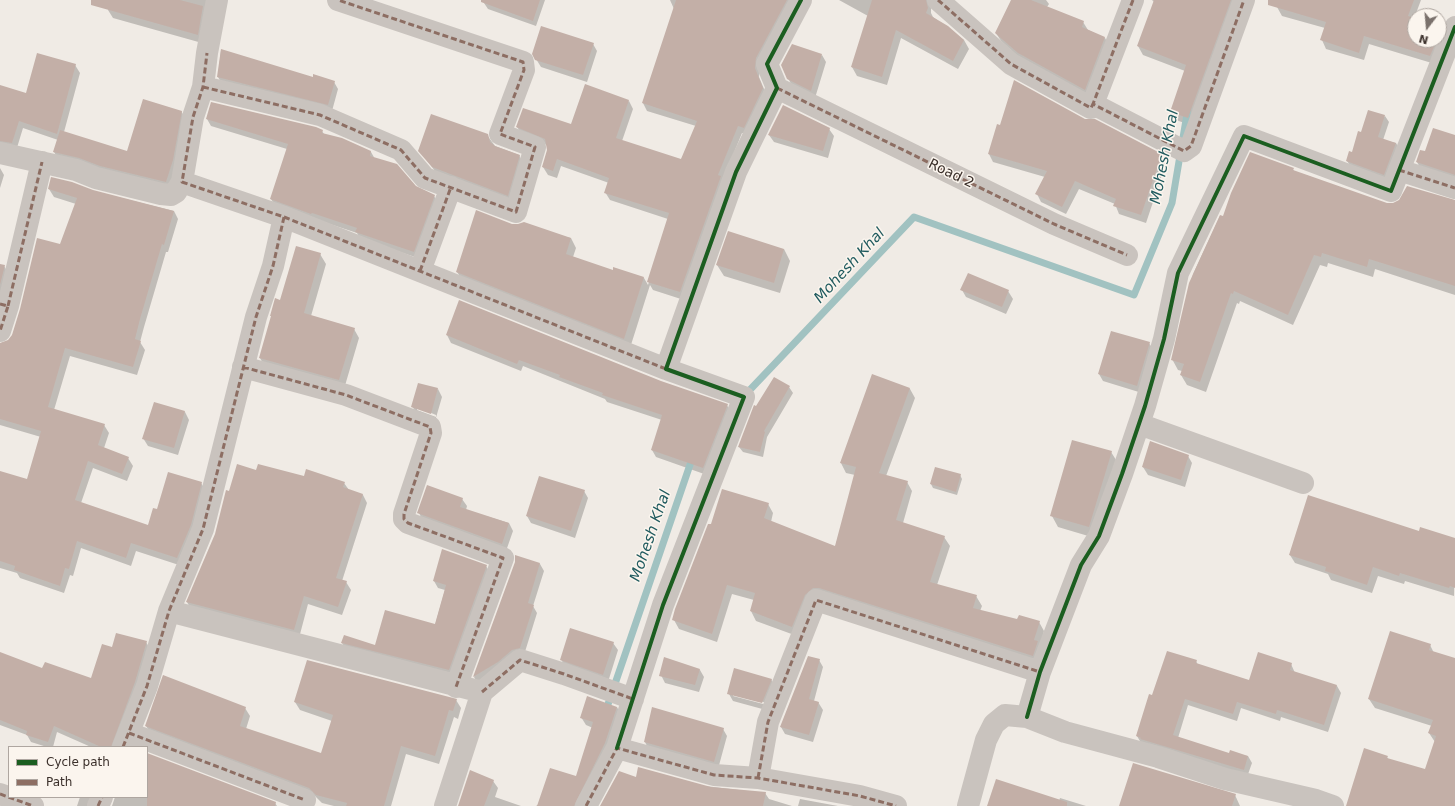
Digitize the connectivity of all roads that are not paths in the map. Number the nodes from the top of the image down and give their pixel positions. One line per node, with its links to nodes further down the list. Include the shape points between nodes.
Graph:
1 (218, 0): 8 (street)
2 (338, 0): 15 (street, via 523,62 524,70 500,134 535,147 516,212)
3 (801, 0): 9 (street, via 767,64)
4 (938, 0): 10 (street, via 1011,64 1091,108)
5 (1133, 0): 10 (street)
6 (1244, 0): 10 (street, via 1188,149 1184,151)
7 (1455, 27): 13 (street)
8 (203, 87): 14 (street, via 193,117); 15 (street, via 320,115 400,150 425,178)
9 (777, 88): 18 (street, Road 2, via 1054,224); 23 (street, via 736,172)
10 (1092, 104)
11 (0, 153): 12 (street)
12 (42, 162): 14 (street, via 162,194 171,195); 20 (street)
13 (1399, 170): 16 (street); 24 (street, via 1391,191 1244,136 1178,273 1164,339)
14 (182, 182): 17 (street)
15 (451, 187): 19 (street)
16 (1455, 188)
17 (284, 218): 19 (street); 22 (street, via 273,266)
18 (1127, 255)
19 (420, 271): 23 (street)
20 (4, 305): 21 (street)
21 (0, 331)
22 (243, 366): 26 (street, via 203,529); 28 (street, via 346,395 430,428 431,433 404,519 408,523 503,558)
23 (666, 369): 30 (street, via 744,397 663,605)
24 (1139, 424): 25 (street); 27 (street, via 1099,536 1081,565)
25 (1303, 483)
26 (169, 611): 28 (street); 32 (street, via 147,686)
27 (1040, 672): 31 (street); 36 (street, via 816,600 768,722)
28 (456, 687): 29 (street)
29 (482, 692): 30 (street, via 520,660); 40 (street)
30 (632, 698): 35 (street)
31 (1027, 717): 43 (street, via 1005,715 994,724 986,740); 44 (street, via 1065,732 1158,757 1225,779)
32 (126, 740): 33 (street)
33 (144, 746)
34 (148, 747): 38 (street)
35 (617, 748): 36 (street, via 714,775); 41 (street)
36 (758, 778): 42 (street, via 860,796)
37 (11, 798): 39 (street)
38 (305, 800)
39 (33, 806)
40 (445, 806)
41 (586, 806)
42 (896, 806)
43 (968, 806)
44 (1333, 806)

